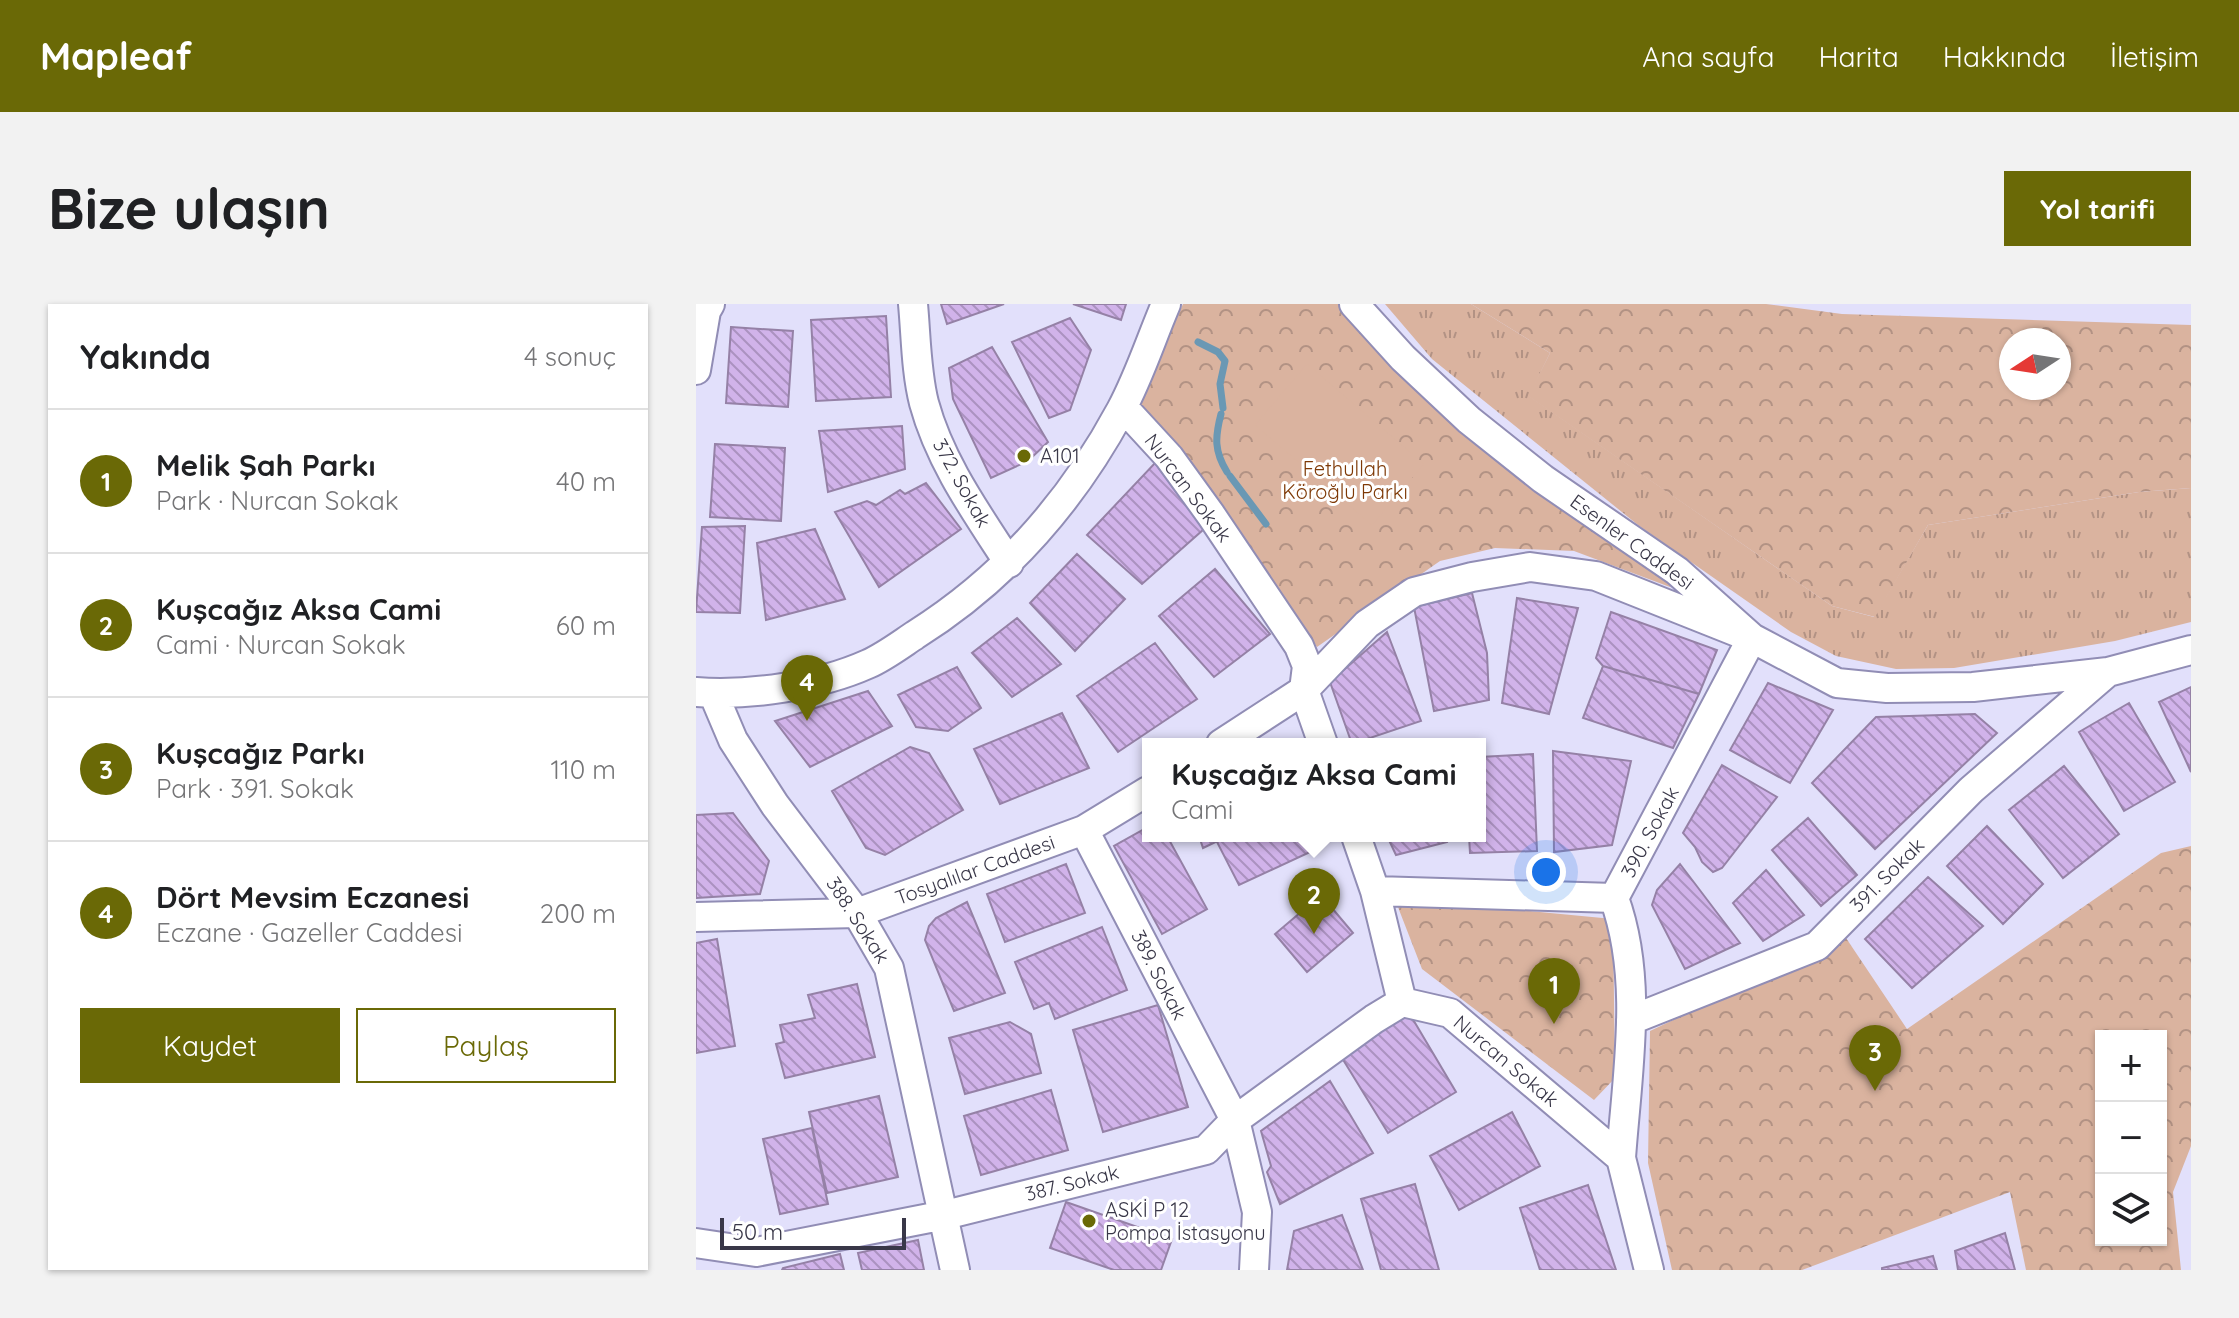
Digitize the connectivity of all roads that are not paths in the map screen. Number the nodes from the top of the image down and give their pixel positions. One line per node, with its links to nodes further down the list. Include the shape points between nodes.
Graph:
1 (710, 304): 5 (street)
2 (913, 304): 7 (street, 372. Sokak, via 923,400 934,436)
3 (1166, 304): 6 (street)
4 (1354, 304): 8 (street, Esenler Caddesi, via 1469,420 1543,479 1677,571)
5 (696, 370)
6 (1123, 407): 7 (street, via 1062,505); 11 (street, Nurcan Sokak, via 1169,457 1299,646 1307,666)
7 (1009, 563): 12 (street, via 943,618 871,663 837,676 763,690)
8 (1752, 638): 10 (street, Esenler Caddesi, via 1837,683 1887,688 1973,687); 11 (street, via 1596,576 1530,567 1414,592 1367,624); 19 (street, 390. Sokak)
9 (2191, 650): 10 (street, Esenler Caddesi)
10 (2108, 672): 23 (street, 391. Sokak, via 1971,790 1817,946)
11 (1304, 690): 13 (street); 14 (street, Nurcan Sokak)
12 (704, 692): 20 (street, 388. Sokak, via 758,779)
13 (1230, 738)
14 (1321, 738)
15 (1142, 795): 16 (street, Tosyalılar Caddesi)
16 (1084, 830): 20 (street, Tosyalılar Caddesi); 24 (street, 389. Sokak)
17 (1358, 842): 18 (street)
18 (1375, 891): 19 (street, 390. Sokak); 22 (street)
19 (1614, 898): 23 (street, via 1626,930)
20 (857, 913): 21 (street, Tosyalılar Caddesi); 26 (street, 388. Sokak, via 889,968)
21 (696, 917)
22 (1402, 1002): 24 (street, 387. Sokak); 25 (street, Nurcan Sokak, via 1450,1013)
23 (1631, 1020): 25 (street)
24 (1235, 1120): 26 (street, 387. Sokak, via 1206,1150); 30 (street, 389. Sokak, via 1257,1212)
25 (1621, 1158): 31 (street)
26 (945, 1215): 28 (street, 387. Sokak); 29 (street, 388. Sokak)
27 (696, 1243): 28 (street, 387. Sokak)
28 (756, 1261)
29 (955, 1270)
30 (1254, 1270)
31 (1649, 1270)

